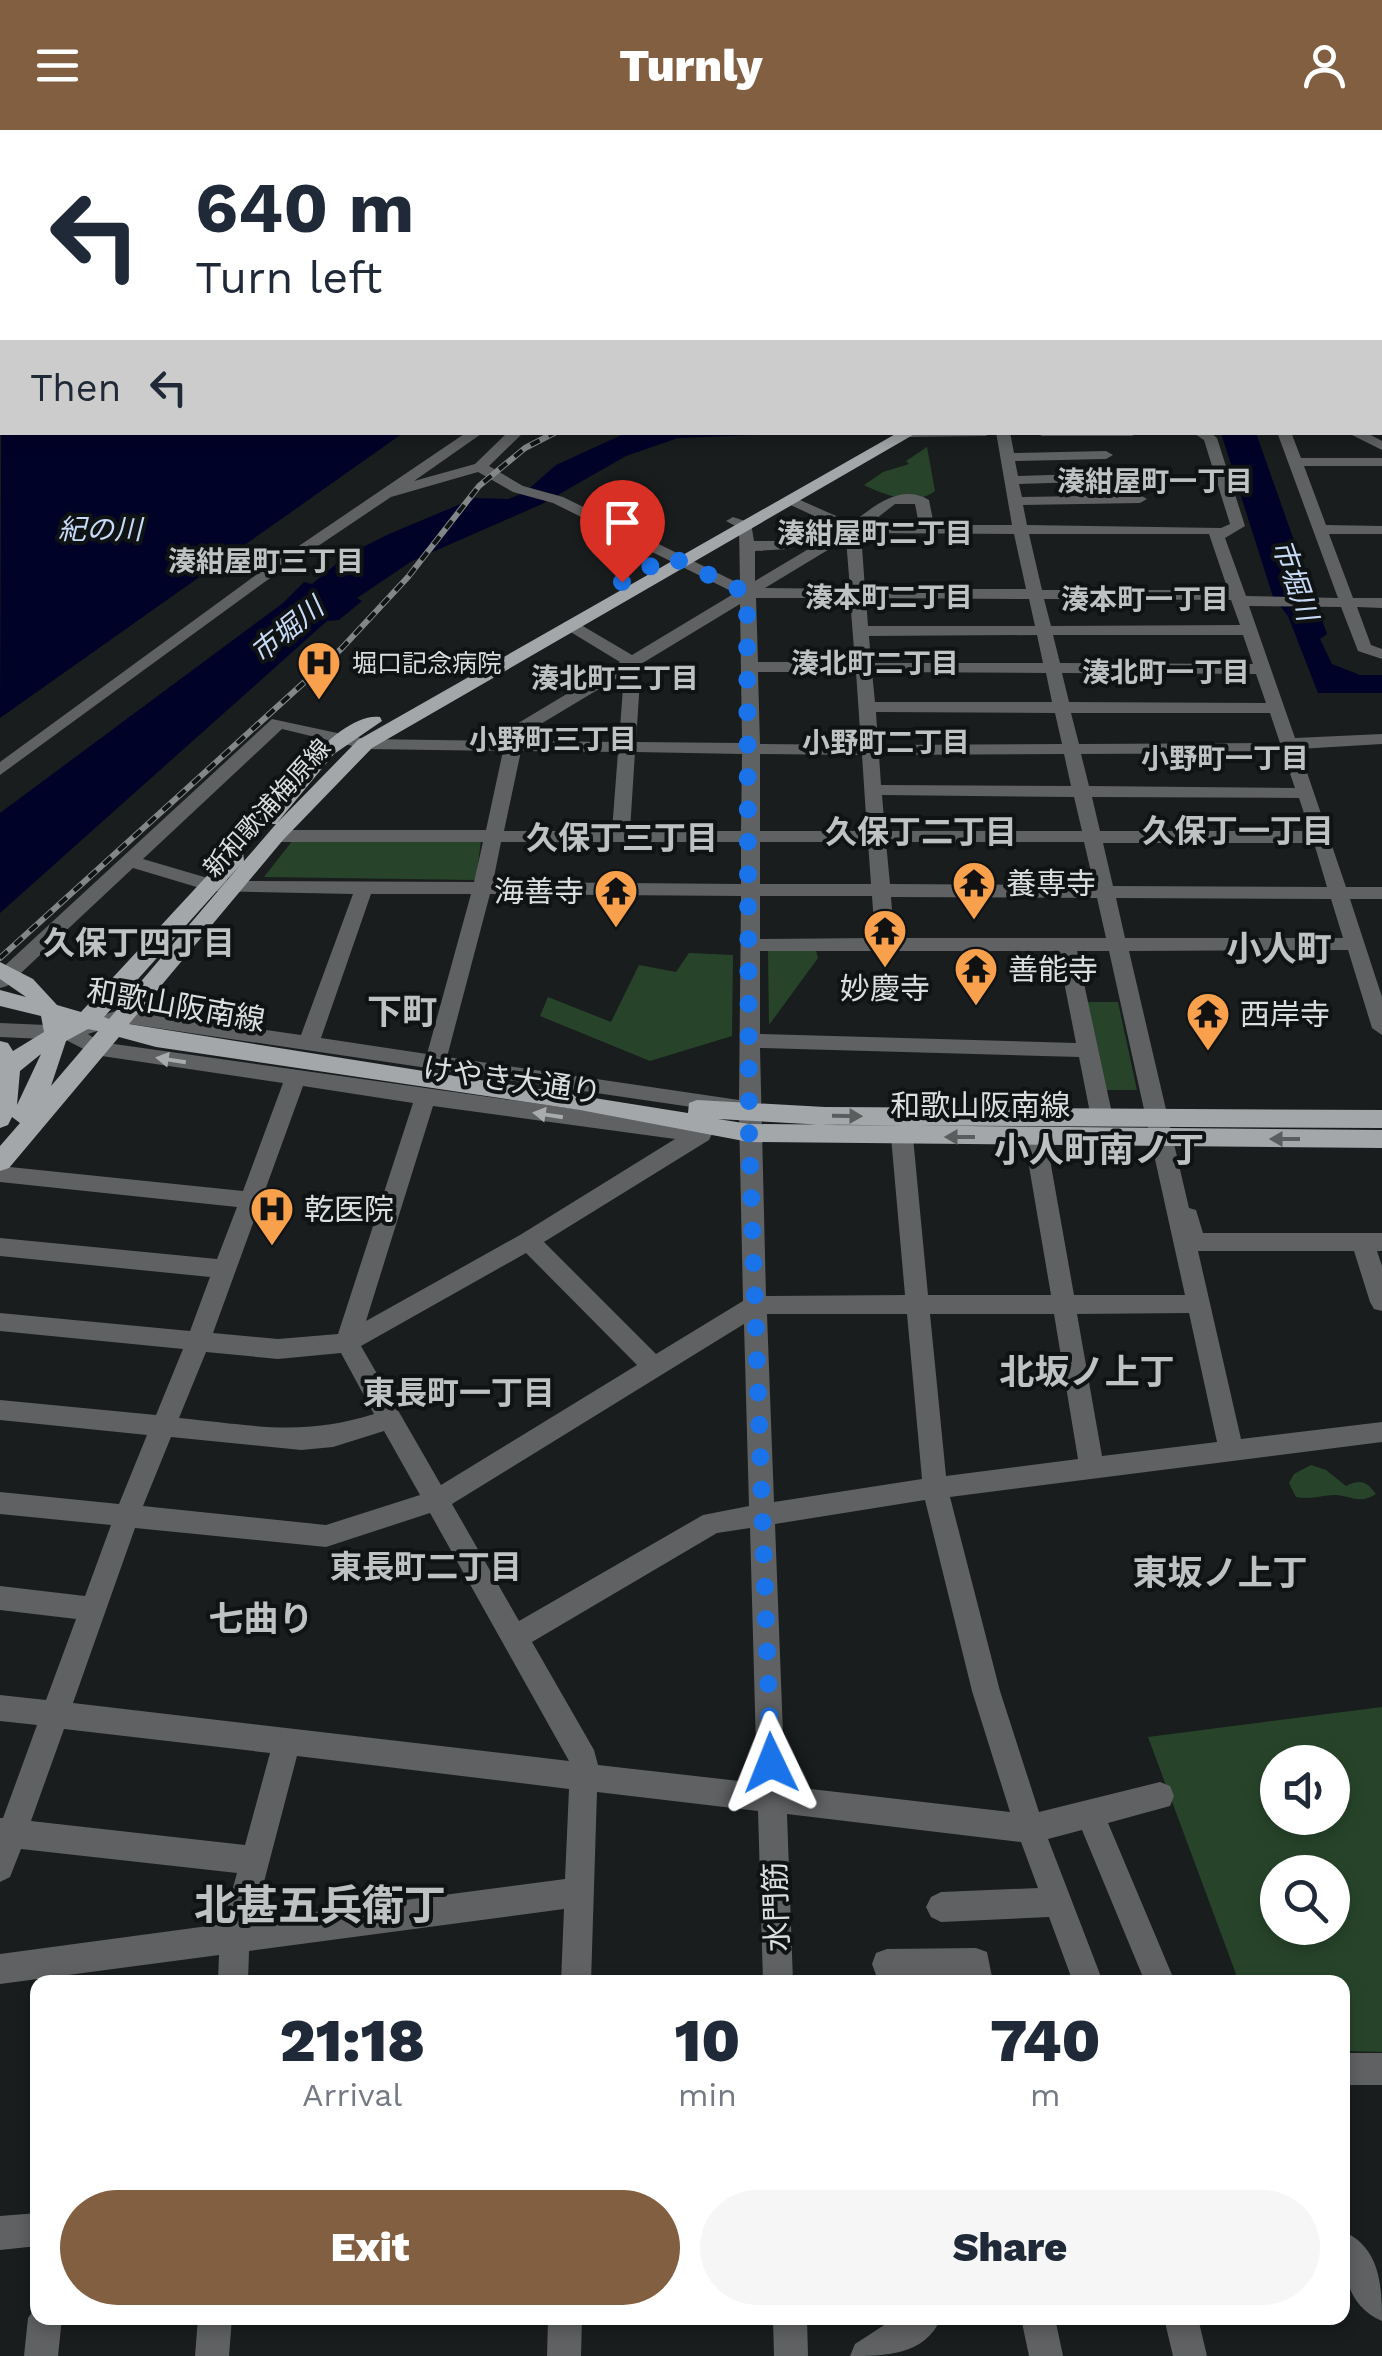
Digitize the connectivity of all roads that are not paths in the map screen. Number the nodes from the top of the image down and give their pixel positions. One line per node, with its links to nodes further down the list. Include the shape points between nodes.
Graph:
1 (471, 435): 16 (street)
2 (514, 435): 13 (street)
3 (887, 435): 22 (main road, 新和歌浦梅原線)
4 (907, 435): 17 (main road, 新和歌浦梅原線)
5 (1004, 435): 10 (street)
6 (1098, 435): 9 (street)
7 (1204, 435): 28 (street, via 1238,526)
8 (1285, 435): 11 (street)
9 (1106, 455): 10 (street); 14 (street)
10 (1008, 457): 15 (street)
11 (1296, 462): 12 (street); 26 (street)
12 (1382, 462)
13 (480, 468): 16 (street); 30 (street)
14 (1114, 478): 15 (street); 18 (street)
15 (1013, 480): 20 (street)
16 (381, 495): 59 (street)
17 (791, 500): 21 (street); 22 (main road, 新和歌浦梅原線)
18 (1121, 500): 19 (street); 20 (street)
19 (1140, 500)
20 (1016, 501): 24 (street)
21 (832, 519): 25 (street); 29 (street, via 785,546)
22 (739, 524): 29 (street, 水門筋); 30 (main road, 新和歌浦梅原線)
23 (927, 529): 24 (street); 25 (street); 25 (street, via 922,500 892,500)
24 (1020, 529): 28 (street, via 1214,530); 33 (street)
25 (853, 530): 31 (street); 32 (street)
26 (1321, 530): 27 (street); 35 (street)
27 (1382, 530)
28 (1217, 536): 34 (street)
29 (746, 546): 31 (street, 水門筋)
30 (675, 558): 31 (street); 37 (main road, 新和歌浦梅原線); 51 (main road, 新和歌浦梅原線)
31 (747, 593): 32 (street); 42 (street); 43 (street, 水門筋)
32 (857, 594): 33 (street); 40 (street)
33 (1036, 594): 34 (street); 38 (street)
34 (1239, 598): 35 (street); 39 (street)
35 (1340, 603): 36 (street); 41 (street, via 1364,648)
36 (1382, 603)
37 (570, 625): 42 (street); 52 (main road, 新和歌浦梅原線)
38 (1045, 630): 39 (street); 40 (street); 45 (street)
39 (1250, 630): 46 (street)
40 (860, 631): 44 (street)
41 (1382, 654)
42 (634, 663): 53 (street, via 516,732); 55 (street)
43 (750, 667): 44 (street); 56 (street, 水門筋)
44 (864, 668): 45 (street); 47 (street)
45 (1053, 668): 46 (street); 48 (street)
46 (1263, 669): 49 (street)
47 (867, 707): 48 (street); 58 (street)
48 (1063, 707): 49 (street); 57 (street)
49 (1276, 708): 54 (street)
50 (1382, 739): 54 (street)
51 (340, 740): 52 (street); 70 (street, via 278,723); 71 (main road, 新和歌浦梅原線)
52 (365, 744): 53 (street); 64 (main road, 新和歌浦梅原線)
53 (512, 746): 55 (street); 65 (street)
54 (1290, 746): 57 (street); 62 (street)
55 (629, 747): 56 (street); 63 (street)
56 (750, 748): 58 (street); 66 (street, 水門筋)
57 (1073, 749): 58 (street); 61 (street)
58 (869, 750): 60 (street)
59 (0, 770)
60 (872, 790): 61 (street); 67 (street)
61 (1083, 791): 62 (street); 68 (street)
62 (1306, 794): 69 (street)
63 (621, 835): 65 (street); 66 (street)
64 (276, 836): 65 (street); 71 (main road, 新和歌浦梅原線)
65 (494, 836): 73 (street)
66 (748, 836): 67 (street); 74 (street, 水門筋)
67 (875, 836): 68 (street); 75 (street)
68 (1093, 836): 69 (street); 76 (street)
69 (1322, 838): 77 (street)
70 (128, 860): 71 (street); 86 (street)
71 (221, 886): 72 (street); 88 (main road, 新和歌浦梅原線); 90 (main road, 新和歌浦梅原線)
72 (364, 888): 73 (street); 93 (street)
73 (482, 889): 74 (street); 96 (street)
74 (749, 890): 75 (street); 81 (street, 水門筋)
75 (880, 890): 76 (street); 82 (street)
76 (1104, 890): 77 (street); 83 (street)
77 (1340, 893): 78 (street); 80 (street)
78 (1382, 893)
79 (1066, 944): 82 (street); 83 (street); 95 (street)
80 (1356, 944): 83 (street); 85 (street)
81 (750, 945): 82 (street); 92 (street, 水門筋)
82 (885, 945)
83 (1118, 945): 104 (street)
84 (0, 969): 109 (main road, via 49,1003 54,1021 45,1076)
85 (1375, 978): 89 (street)
86 (0, 981)
87 (0, 998): 103 (main road, 和歌山阪南線, via 156,1038)
88 (122, 1016): 90 (street); 93 (street, けやき大通り); 94 (main road, 新和歌浦梅原線)
89 (1382, 1028)
90 (70, 1033): 91 (main road, 新和歌浦梅原線); 94 (street)
91 (11, 1041): 98 (main road, 新和歌浦梅原線); 101 (main road)
92 (749, 1041): 95 (street); 103 (street, 水門筋)
93 (308, 1045): 96 (street, けやき大通り)
94 (95, 1048): 97 (street, けやき大通り, one-way to 94); 110 (main road, 新和歌浦梅原線)
95 (1086, 1050): 100 (street)
96 (435, 1063): 103 (street, けやき大通り, via 687,1097)
97 (295, 1079): 99 (street, けやき大通り); 113 (street)
98 (0, 1082)
99 (426, 1097): 105 (street, けやき大通り, one-way to 99); 125 (street)
100 (1102, 1118): 103 (main road, 和歌山阪南線, one-way to 100); 104 (main road, 和歌山阪南線)
101 (0, 1119)
102 (1382, 1119): 104 (main road, 和歌山阪南線)
103 (749, 1122): 105 (street, けやき大通り); 106 (main road, 和歌山阪南線); 122 (street, 水門筋)
104 (1161, 1128): 107 (main road, 和歌山阪南線); 108 (main road, 和歌山阪南線, one-way to 104); 112 (street)
105 (696, 1134): 114 (street)
106 (902, 1137): 107 (main road, 和歌山阪南線, one-way to 106); 119 (street)
107 (1035, 1137): 120 (street)
108 (1382, 1139)
109 (0, 1142)
110 (0, 1162)
111 (0, 1174): 113 (street)
112 (1172, 1188): 115 (street, via 1186,1207 1194,1242); 121 (street)
113 (249, 1200): 117 (street)
114 (528, 1241): 125 (street); 126 (street)
115 (1372, 1242): 118 (street)
116 (0, 1247): 117 (street)
117 (224, 1269): 124 (street)
118 (1382, 1302)
119 (917, 1304): 120 (street); 122 (street); 133 (street)
120 (1064, 1304): 121 (street); 132 (street)
121 (1198, 1304): 131 (street)
122 (755, 1305): 126 (street); 136 (street, 水門筋)
123 (2, 1325): 124 (street)
124 (198, 1340): 125 (street, via 278,1348); 129 (street)
125 (346, 1343): 128 (street)
126 (655, 1368): 134 (street)
127 (0, 1410): 129 (street)
128 (390, 1419): 129 (street, via 301,1440); 134 (street)
129 (164, 1425): 137 (street)
130 (1382, 1432): 131 (street)
131 (1232, 1451): 132 (street)
132 (1092, 1468): 133 (street)
133 (936, 1488): 136 (street); 148 (street, via 986,1691)
134 (437, 1500): 137 (street, via 326,1536); 140 (street)
135 (0, 1503): 137 (street)
136 (762, 1512): 140 (street, via 712,1523); 146 (street, 水門筋)
137 (127, 1516): 139 (street)
138 (0, 1598): 139 (street)
139 (93, 1608): 142 (street)
140 (516, 1636): 144 (street, via 584,1760)
141 (0, 1708): 142 (street)
142 (55, 1714): 143 (street); 149 (street)
143 (286, 1744): 144 (street); 150 (street)
144 (584, 1778): 146 (street); 152 (street)
145 (1160, 1796): 147 (street)
146 (772, 1799): 148 (street); 161 (street, 水門筋)
147 (1090, 1814): 148 (street); 164 (street)
148 (1030, 1828): 153 (street)
149 (5, 1833): 150 (street); 151 (street)
150 (255, 1861): 155 (street)
151 (0, 1867)
152 (580, 1892): 155 (street); 160 (street)
153 (1059, 1902): 154 (street); 163 (street)
154 (941, 1907)
155 (234, 1940): 158 (street); 159 (street)
156 (887, 1964): 162 (street, via 976,1964)
157 (0, 1969): 158 (street)
158 (80, 1971)
159 (232, 1975)
160 (576, 1975)
161 (778, 1975)
162 (977, 1975)
163 (1085, 1975)
164 (1157, 1975)
165 (1350, 2069): 166 (street)
166 (1382, 2069)
167 (30, 2230): 168 (street)
168 (0, 2233)
169 (1350, 2258): 170 (street)
170 (1382, 2304)
171 (44, 2325): 178 (street)
172 (214, 2325): 179 (street)
173 (565, 2325): 180 (street)
174 (790, 2325): 181 (street)
175 (914, 2325): 182 (street)
176 (1039, 2325): 183 (street)
177 (1183, 2325): 184 (street)
178 (41, 2356)
179 (212, 2356)
180 (564, 2356)
181 (791, 2356)
182 (867, 2356)
183 (1046, 2356)
184 (1190, 2356)

